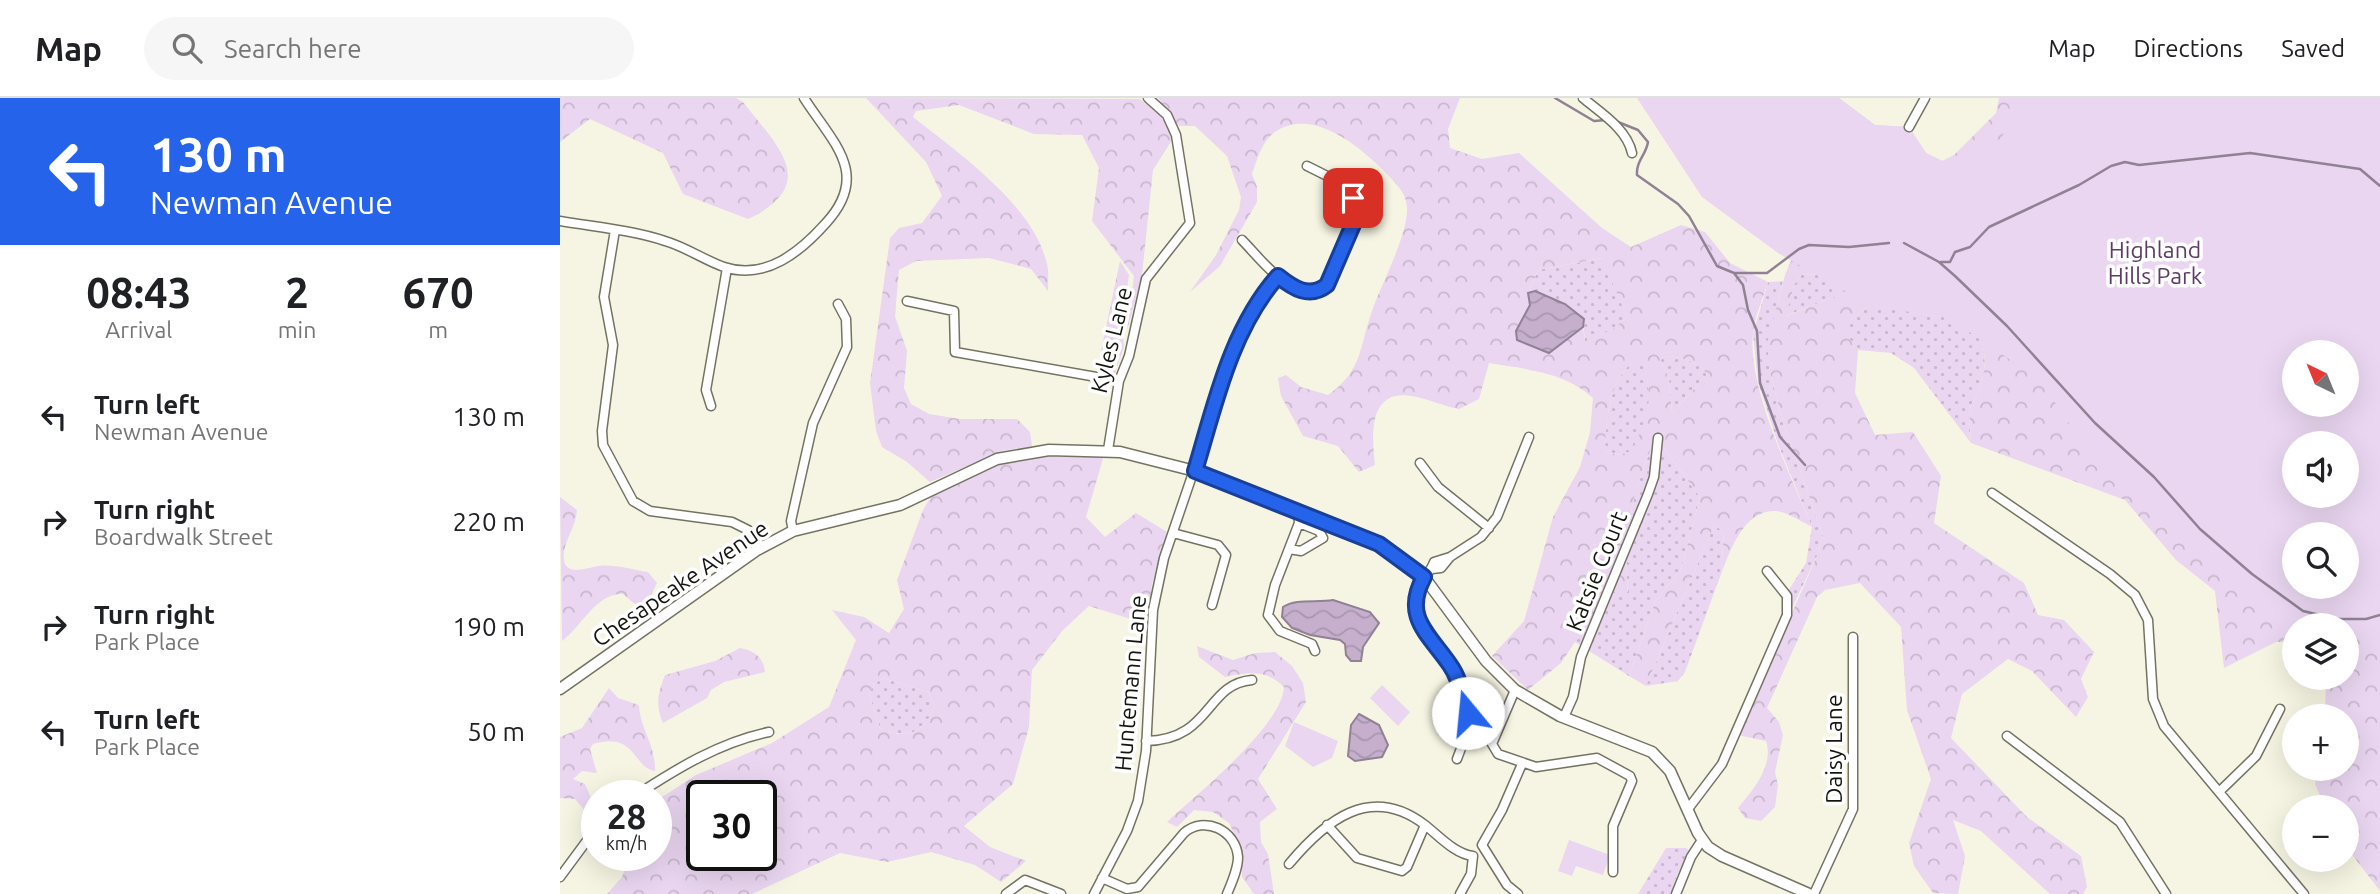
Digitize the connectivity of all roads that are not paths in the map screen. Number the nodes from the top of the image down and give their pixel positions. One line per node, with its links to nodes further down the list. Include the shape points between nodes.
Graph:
1 (804, 98): 11 (street, via 843,156 849,182 845,196 838,210 794,256 751,269)
2 (1148, 98): 15 (street, Kyles Lane, via 1167,115 1177,135 1189,222 1149,273)
3 (1583, 98): 6 (street, via 1625,135)
4 (1925, 98): 5 (street)
5 (1909, 127)
6 (1632, 153)
7 (1307, 166): 12 (street, via 1343,185 1354,202 1355,220 1333,276 1323,288 1298,290)
8 (560, 221): 9 (street)
9 (615, 230): 11 (street, via 668,241); 27 (street, via 604,297 613,345 602,431 607,456 638,505 650,511 733,522)
10 (1242, 240): 12 (street)
11 (727, 268): 16 (street, via 706,390)
12 (1278, 276): 21 (street, Huntemann Lane, via 1243,326)
13 (906, 301): 15 (street, via 954,311 955,352)
14 (838, 304): 25 (street, via 846,320 847,347 813,423)
15 (1119, 381): 19 (street, Kyles Lane)
16 (711, 406)
17 (1529, 437): 24 (street)
18 (1658, 438): 38 (street, Katsie Court, via 1648,495 1581,657)
19 (1108, 450): 21 (street, Chesapeake Avenue); 25 (street, Chesapeake Avenue, via 1049,450 997,458 900,505)
20 (1420, 463): 24 (street, via 1438,487)
21 (1195, 471): 23 (street, Chesapeake Avenue); 26 (street, Huntemann Lane)
22 (1992, 494): 45 (street, via 2135,595 2150,633 2157,714)
23 (1298, 517): 28 (street); 28 (street, via 1323,538 1301,551); 30 (street, Chesapeake Avenue, via 1379,544)
24 (1489, 528): 30 (street, via 1441,568)
25 (793, 531): 27 (street, Chesapeake Avenue)
26 (1173, 533): 31 (street, via 1217,545 1226,555); 41 (street, Huntemann Lane, via 1153,610)
27 (762, 547): 35 (street, Chesapeake Avenue)
28 (1289, 549): 33 (street, via 1268,615 1275,627 1312,644)
29 (1767, 570): 46 (street, via 1787,596 1787,615 1722,764)
30 (1428, 573): 36 (street, Chesapeake Avenue, via 1486,661); 42 (street, via 1415,598 1419,620 1457,678 1468,713)
31 (1212, 605)
32 (1853, 637): 66 (street, Daisy Lane, via 1853,809)
33 (1315, 651)
34 (1252, 680): 41 (street, via 1227,688 1189,730 1171,739)
35 (560, 689)
36 (1515, 690): 38 (street, Chesapeake Avenue); 43 (street, via 1492,744 1498,754)
37 (2280, 709): 45 (street, via 2256,756)
38 (1564, 717): 46 (street, Chesapeake Avenue, via 1652,752 1670,771)
39 (769, 732): 44 (street, via 684,765)
40 (2007, 736): 67 (street, via 2120,822)
41 (1146, 741): 56 (street, Huntemann Lane, via 1133,817)
42 (1457, 760)
43 (1522, 764): 51 (street, via 1483,841); 54 (street, via 1536,767 1597,758 1628,772 1632,778 1613,826)
44 (660, 780)
45 (2220, 791): 58 (street)
46 (1688, 809): 49 (street, Chesapeake Avenue)
47 (1327, 825): 48 (street, via 1348,813 1377,806 1400,810); 48 (street, via 1357,858 1402,871); 53 (street)
48 (1425, 825): 52 (street, via 1457,850)
49 (1702, 840): 64 (street); 65 (street, via 1722,856)
50 (581, 849): 55 (street)
51 (1485, 852): 52 (street); 57 (street)
52 (1474, 856): 63 (street)
53 (1289, 864)
54 (1613, 872)
55 (560, 877)
56 (1102, 878): 61 (street, Huntemann Lane); 62 (street, via 1127,889 1138,887 1184,832 1204,824 1223,832 1237,853)
57 (1511, 892)
58 (2303, 893)
59 (1006, 894): 60 (street, via 1025,880)
60 (1061, 894)
61 (1094, 894)
62 (1227, 894)
63 (1460, 894)
64 (1676, 894)
65 (1809, 894)
66 (1814, 894)
67 (2166, 894)

